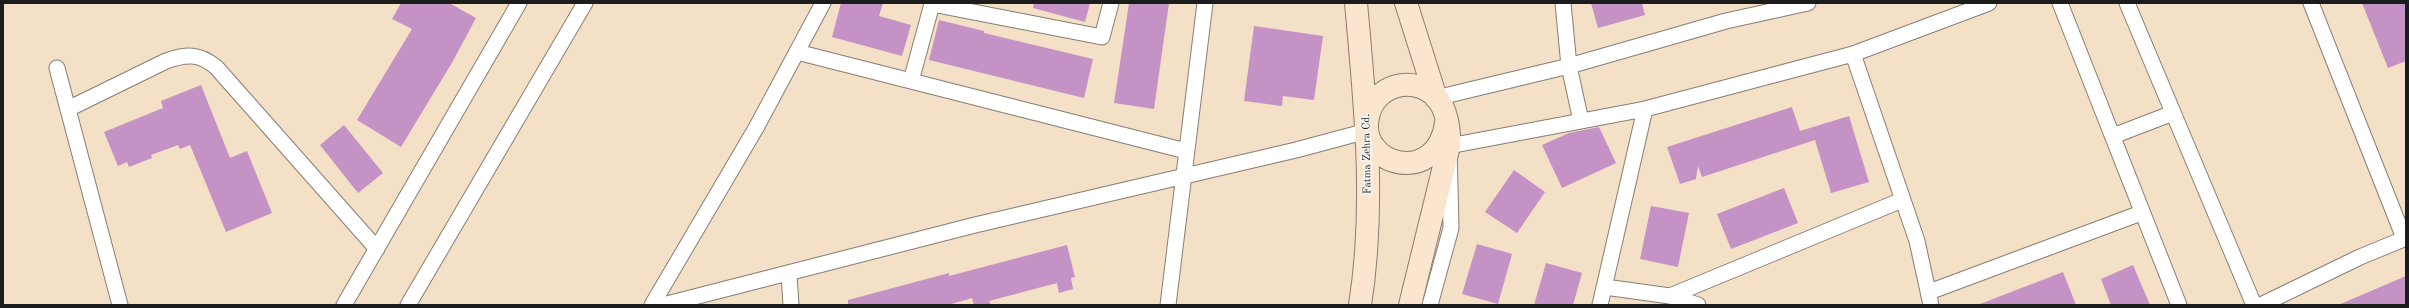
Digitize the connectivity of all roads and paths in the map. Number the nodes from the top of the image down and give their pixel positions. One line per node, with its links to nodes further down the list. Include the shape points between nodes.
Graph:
1 (519, 3): 33 (street)
2 (586, 3): 40 (street)
3 (823, 3): 14 (street)
4 (1111, 3): 18 (street, via 1102,37 932,4)
5 (1205, 3): 28 (street)
6 (1356, 3): 25 (main road, Fatma Zehra Cd.)
7 (1406, 3): 19 (main road)
8 (1563, 3): 16 (street)
9 (1808, 3): 16 (street, via 1726,21)
10 (1989, 3): 15 (street)
11 (2060, 3): 26 (street)
12 (2127, 3): 22 (street)
13 (2311, 3): 32 (street)
14 (797, 52): 18 (street); 41 (street, via 756,128)
15 (1853, 54): 21 (street); 30 (street)
16 (1569, 66): 19 (street); 23 (street)
17 (57, 68): 20 (street)
18 (911, 81): 28 (street)
19 (1436, 98): 24 (main road, via 1445,114); 25 (main road, via 1414,85 1402,84 1389,88 1379,95 1371,106 1367,118)
20 (68, 109): 33 (street, via 166,61 180,56 198,56 216,67); 38 (street)
21 (1644, 109): 23 (street); 35 (street)
22 (2173, 113): 26 (street); 51 (street)
23 (1581, 121): 27 (street)
24 (1446, 123): 25 (main road, via 1444,136 1438,148 1417,162 1404,163 1380,154); 27 (main road, via 1450,132)
25 (1367, 131): 29 (street); 45 (main road, Fatma Zehra Cd., via 1367,239)
26 (2113, 136): 31 (street)
27 (1450, 146): 46 (main road); 47 (street, via 1451,228)
28 (1186, 151): 29 (street)
29 (1183, 175): 34 (street, via 975,225); 44 (street)
30 (1902, 200): 36 (street); 37 (street, via 1917,241)
31 (2141, 213): 37 (street); 50 (street)
32 (2405, 238): 52 (street)
33 (377, 249): 39 (street)
34 (789, 274): 42 (street); 43 (street)
35 (1605, 287): 36 (street); 48 (street)
36 (1670, 296): 49 (street)
37 (1930, 298)
38 (120, 305)
39 (344, 305)
40 (408, 305)
41 (652, 305)
42 (663, 305)
43 (791, 305)
44 (1168, 305)
45 (1360, 305)
46 (1410, 305)
47 (1430, 305)
48 (1600, 305)
49 (1698, 305)
50 (2179, 305)
51 (2254, 305)
52 (2262, 305)

